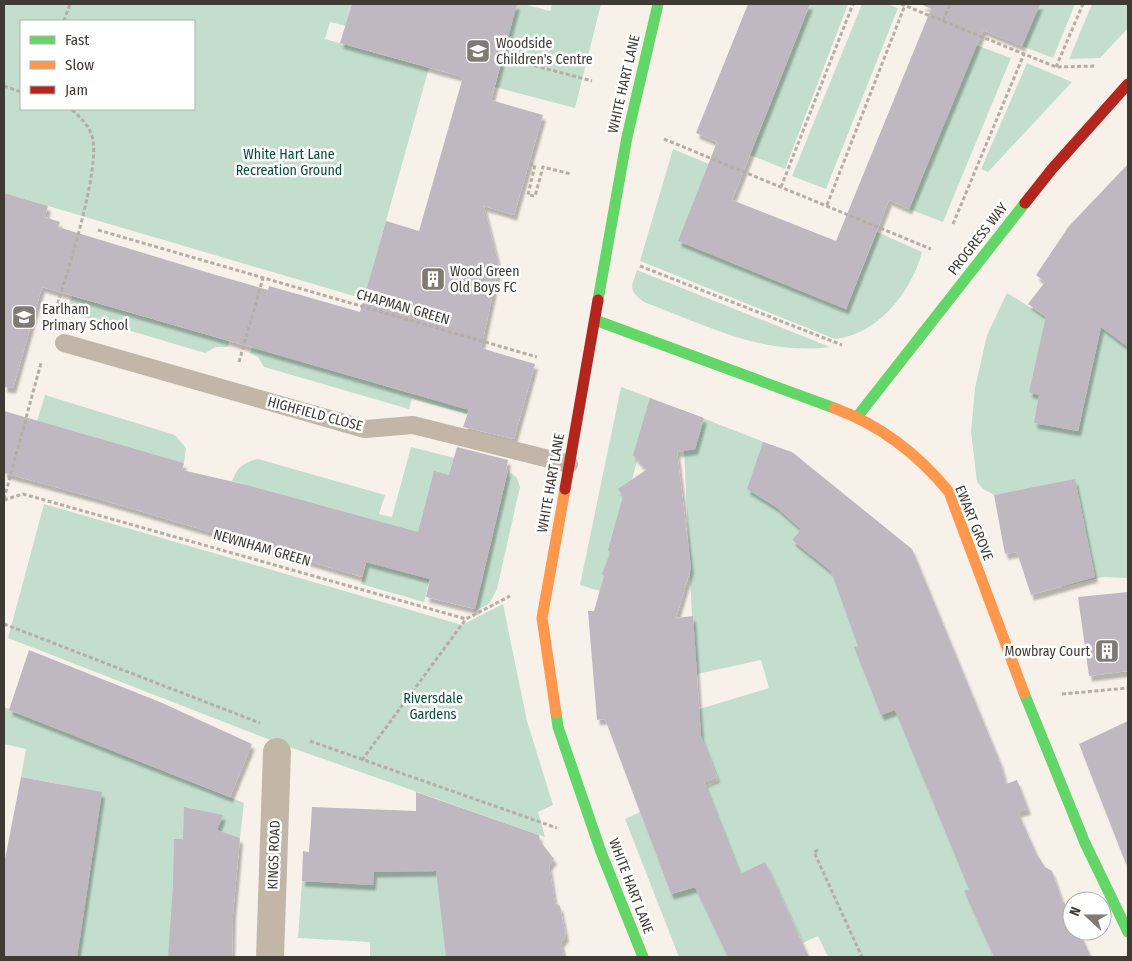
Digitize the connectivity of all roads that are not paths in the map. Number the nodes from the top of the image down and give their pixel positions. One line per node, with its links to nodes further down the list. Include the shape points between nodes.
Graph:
1 (658, 4): 3 (street, WHITE HART LANE, via 627,137)
2 (1128, 84): 5 (street, PROGRESS WAY, via 1052,169)
3 (595, 320): 5 (street, EWART GROVE); 6 (street, WHITE HART LANE)
4 (64, 342): 6 (lane, HIGHFIELD CLOSE, via 365,429 413,425)
5 (858, 417): 8 (street, EWART GROVE, via 909,450 930,468 948,492 1012,666 1105,890)
6 (570, 464): 10 (street, WHITE HART LANE, via 542,618 558,727 601,852)
7 (277, 752): 9 (street, KINGS ROAD)
8 (1128, 932)
9 (270, 957)
10 (643, 957)

